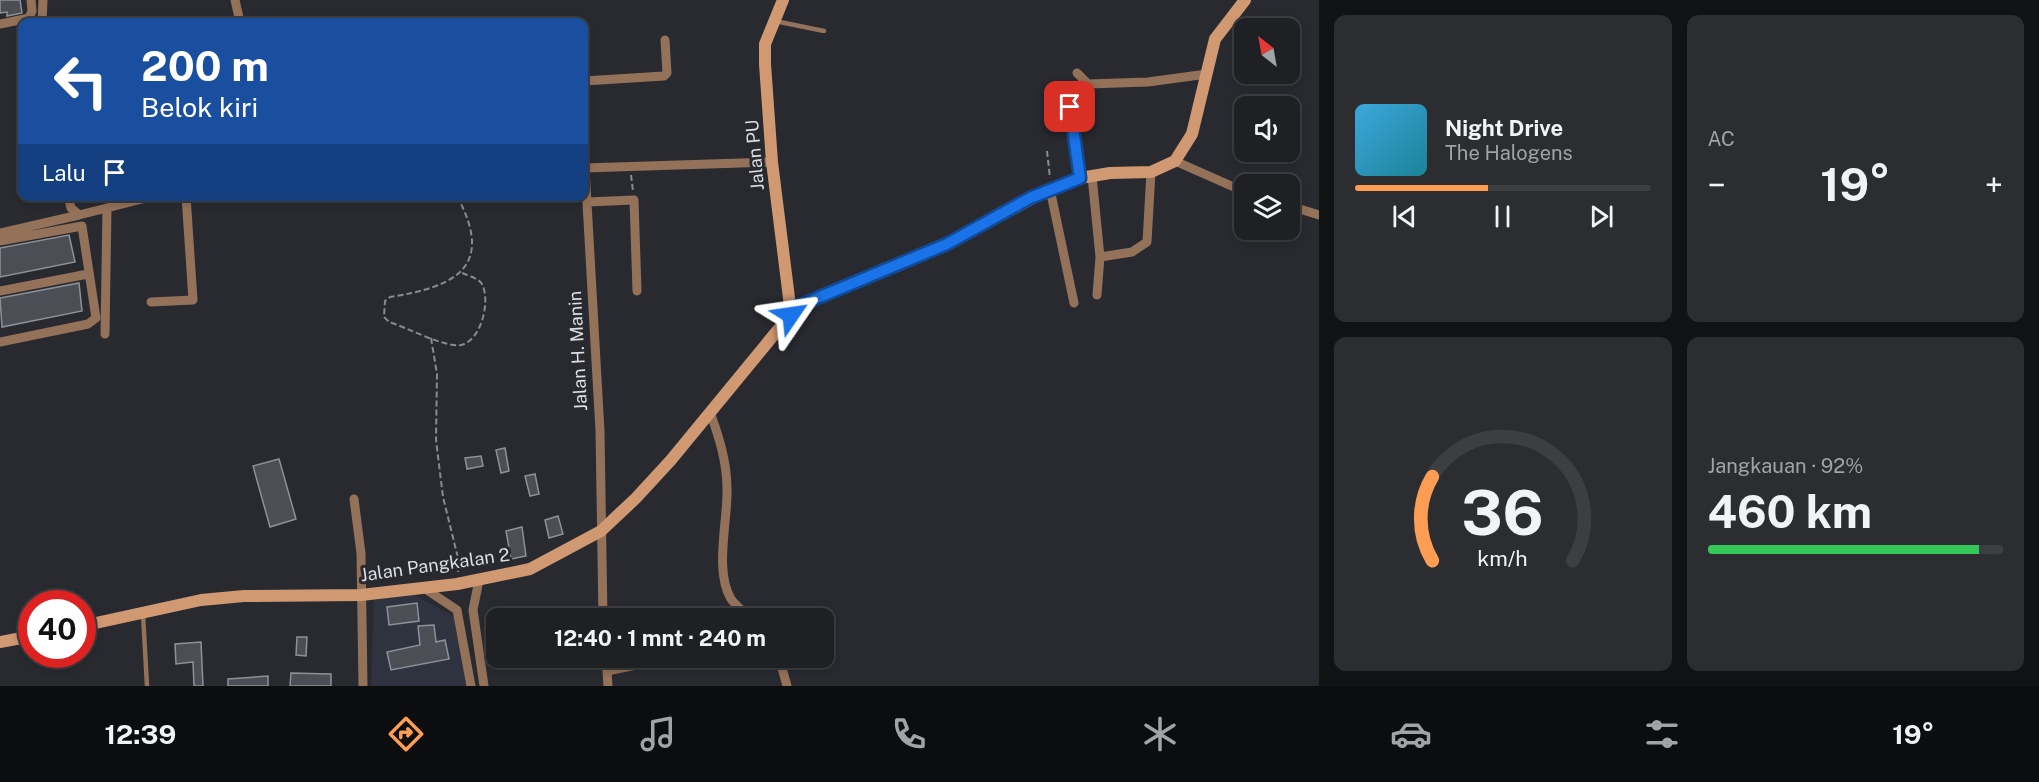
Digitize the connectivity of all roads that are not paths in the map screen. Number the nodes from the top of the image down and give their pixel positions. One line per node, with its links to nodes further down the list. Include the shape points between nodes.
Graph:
1 (31, 0): 6 (street)
2 (43, 0): 7 (street)
3 (235, 0): 8 (street)
4 (783, 0): 10 (street, Jalan PU)
5 (1245, 0): 15 (street, via 1215,39)
6 (29, 18)
7 (42, 18)
8 (239, 18)
9 (18, 20): 11 (street)
10 (775, 21): 12 (lane); 19 (street, Jalan PU, via 765,44)
11 (0, 24)
12 (824, 31)
13 (665, 40): 16 (street, via 664,76)
14 (1077, 73): 15 (street, via 1089,84 1149,82)
15 (1207, 74): 18 (street, via 1192,135)
16 (588, 81)
17 (1070, 107): 22 (lane)
18 (1175, 161): 21 (street); 23 (street)
19 (772, 162): 20 (street); 42 (street, Jalan PU)
20 (588, 168)
21 (1150, 172): 22 (street); 35 (street, via 1148,242 1132,252)
22 (1086, 177): 24 (street); 35 (street)
23 (1234, 187)
24 (1050, 189): 41 (street); 42 (street, via 947,244)
25 (69, 201): 31 (street)
26 (134, 201): 29 (street)
27 (186, 201): 40 (street, via 193,300)
28 (587, 202): 38 (street, via 634,200); 47 (street, Jalan H. Manin, via 600,431)
29 (107, 208): 31 (street); 43 (street)
30 (1300, 209): 32 (street)
31 (79, 214): 33 (street)
32 (1319, 215)
33 (0, 233)
34 (0, 241): 36 (street, via 80,225)
35 (1100, 257): 39 (street)
36 (88, 274): 37 (street); 44 (street, via 96,318 92,322)
37 (0, 291)
38 (637, 291)
39 (1097, 295)
40 (151, 302)
41 (1074, 303)
42 (791, 309): 45 (street, Jalan Pangkalan 2, via 786,322)
43 (105, 334)
44 (0, 342)
45 (710, 412): 47 (street, Jalan Pangkalan 2, via 671,460); 52 (street, via 721,444 727,489 726,582 732,601)
46 (354, 499): 50 (street, via 361,553)
47 (601, 531): 48 (street, Jalan Pangkalan 2, via 530,569); 51 (street, Jalan H. Manin)
48 (479, 580): 49 (street, Jalan Pangkalan 2); 53 (street)
49 (420, 586): 50 (street, Jalan Pangkalan 2); 55 (street, via 440,596)
50 (361, 595): 54 (street, Jalan Pangkalan 2, via 244,596 201,600); 64 (street)
51 (603, 608)
52 (740, 608)
53 (473, 610): 55 (street); 66 (street)
54 (143, 614): 56 (street, Jalan Pangkalan 2); 63 (lane)
55 (459, 614): 65 (street)
56 (96, 623)
57 (18, 639): 58 (street)
58 (0, 642)
59 (607, 668): 62 (street)
60 (622, 668): 62 (street)
61 (782, 668): 68 (street)
62 (607, 671): 67 (street)
63 (147, 686)
64 (363, 686)
65 (471, 686)
66 (484, 686)
67 (608, 686)
68 (787, 686)

